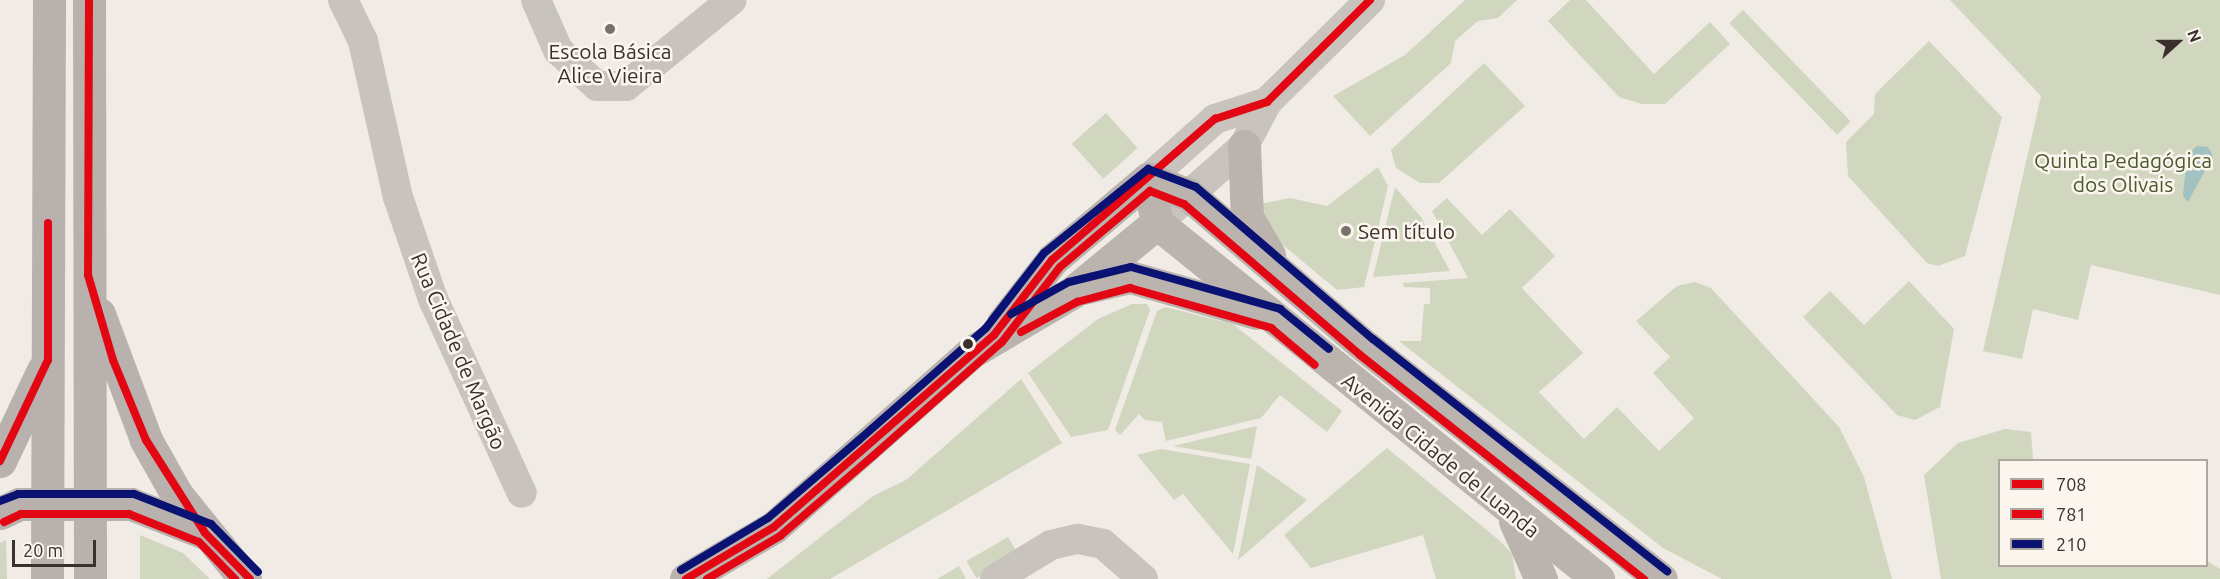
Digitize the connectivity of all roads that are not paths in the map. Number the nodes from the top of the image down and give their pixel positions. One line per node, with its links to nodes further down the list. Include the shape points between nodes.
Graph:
1 (49, 0): 17 (main road)
2 (89, 0): 12 (main road)
3 (343, 0): 19 (street, Rua Cidade de Margão, via 363,41 398,197 433,299)
4 (536, 0): 5 (street, via 558,50 597,86 626,86)
5 (732, 0)
6 (1370, 0): 7 (street)
7 (1267, 102): 8 (street); 9 (street, via 1215,119)
8 (1244, 146): 10 (street); 13 (main road, via 1247,217)
9 (1148, 179): 10 (main road, Avenida Cidade de Luanda); 11 (main road); 16 (main road, via 1052,260)
10 (1190, 195): 11 (street); 13 (main road, Avenida Cidade de Luanda)
11 (1157, 223): 14 (main road); 15 (main road, Avenida Cidade de Luanda)
12 (88, 275): 21 (main road); 24 (main road, via 134,414)
13 (1285, 279): 25 (main road, Avenida Cidade de Luanda)
14 (1073, 292): 15 (main road, via 1130,277); 16 (main road)
15 (1276, 319): 22 (main road, Avenida Cidade de Luanda)
16 (994, 335): 29 (main road, via 774,527)
17 (48, 360): 18 (main road); 20 (main road)
18 (0, 461)
19 (522, 493)
20 (47, 504): 21 (main road); 23 (main road, via 19,504); 27 (main road)
21 (90, 504): 24 (main road, via 131,504); 28 (main road)
22 (1500, 504): 25 (main road, Avenida Cidade de Luanda); 32 (main road, via 1523,534)
23 (0, 513)
24 (205, 533): 26 (main road)
25 (1603, 573): 33 (main road, Avenida Cidade de Luanda)
26 (246, 578)
27 (47, 579)
28 (90, 579)
29 (686, 579)
30 (995, 579): 31 (street, via 1051,545 1078,539 1103,544)
31 (1143, 579)
32 (1541, 579)
33 (1661, 579)

